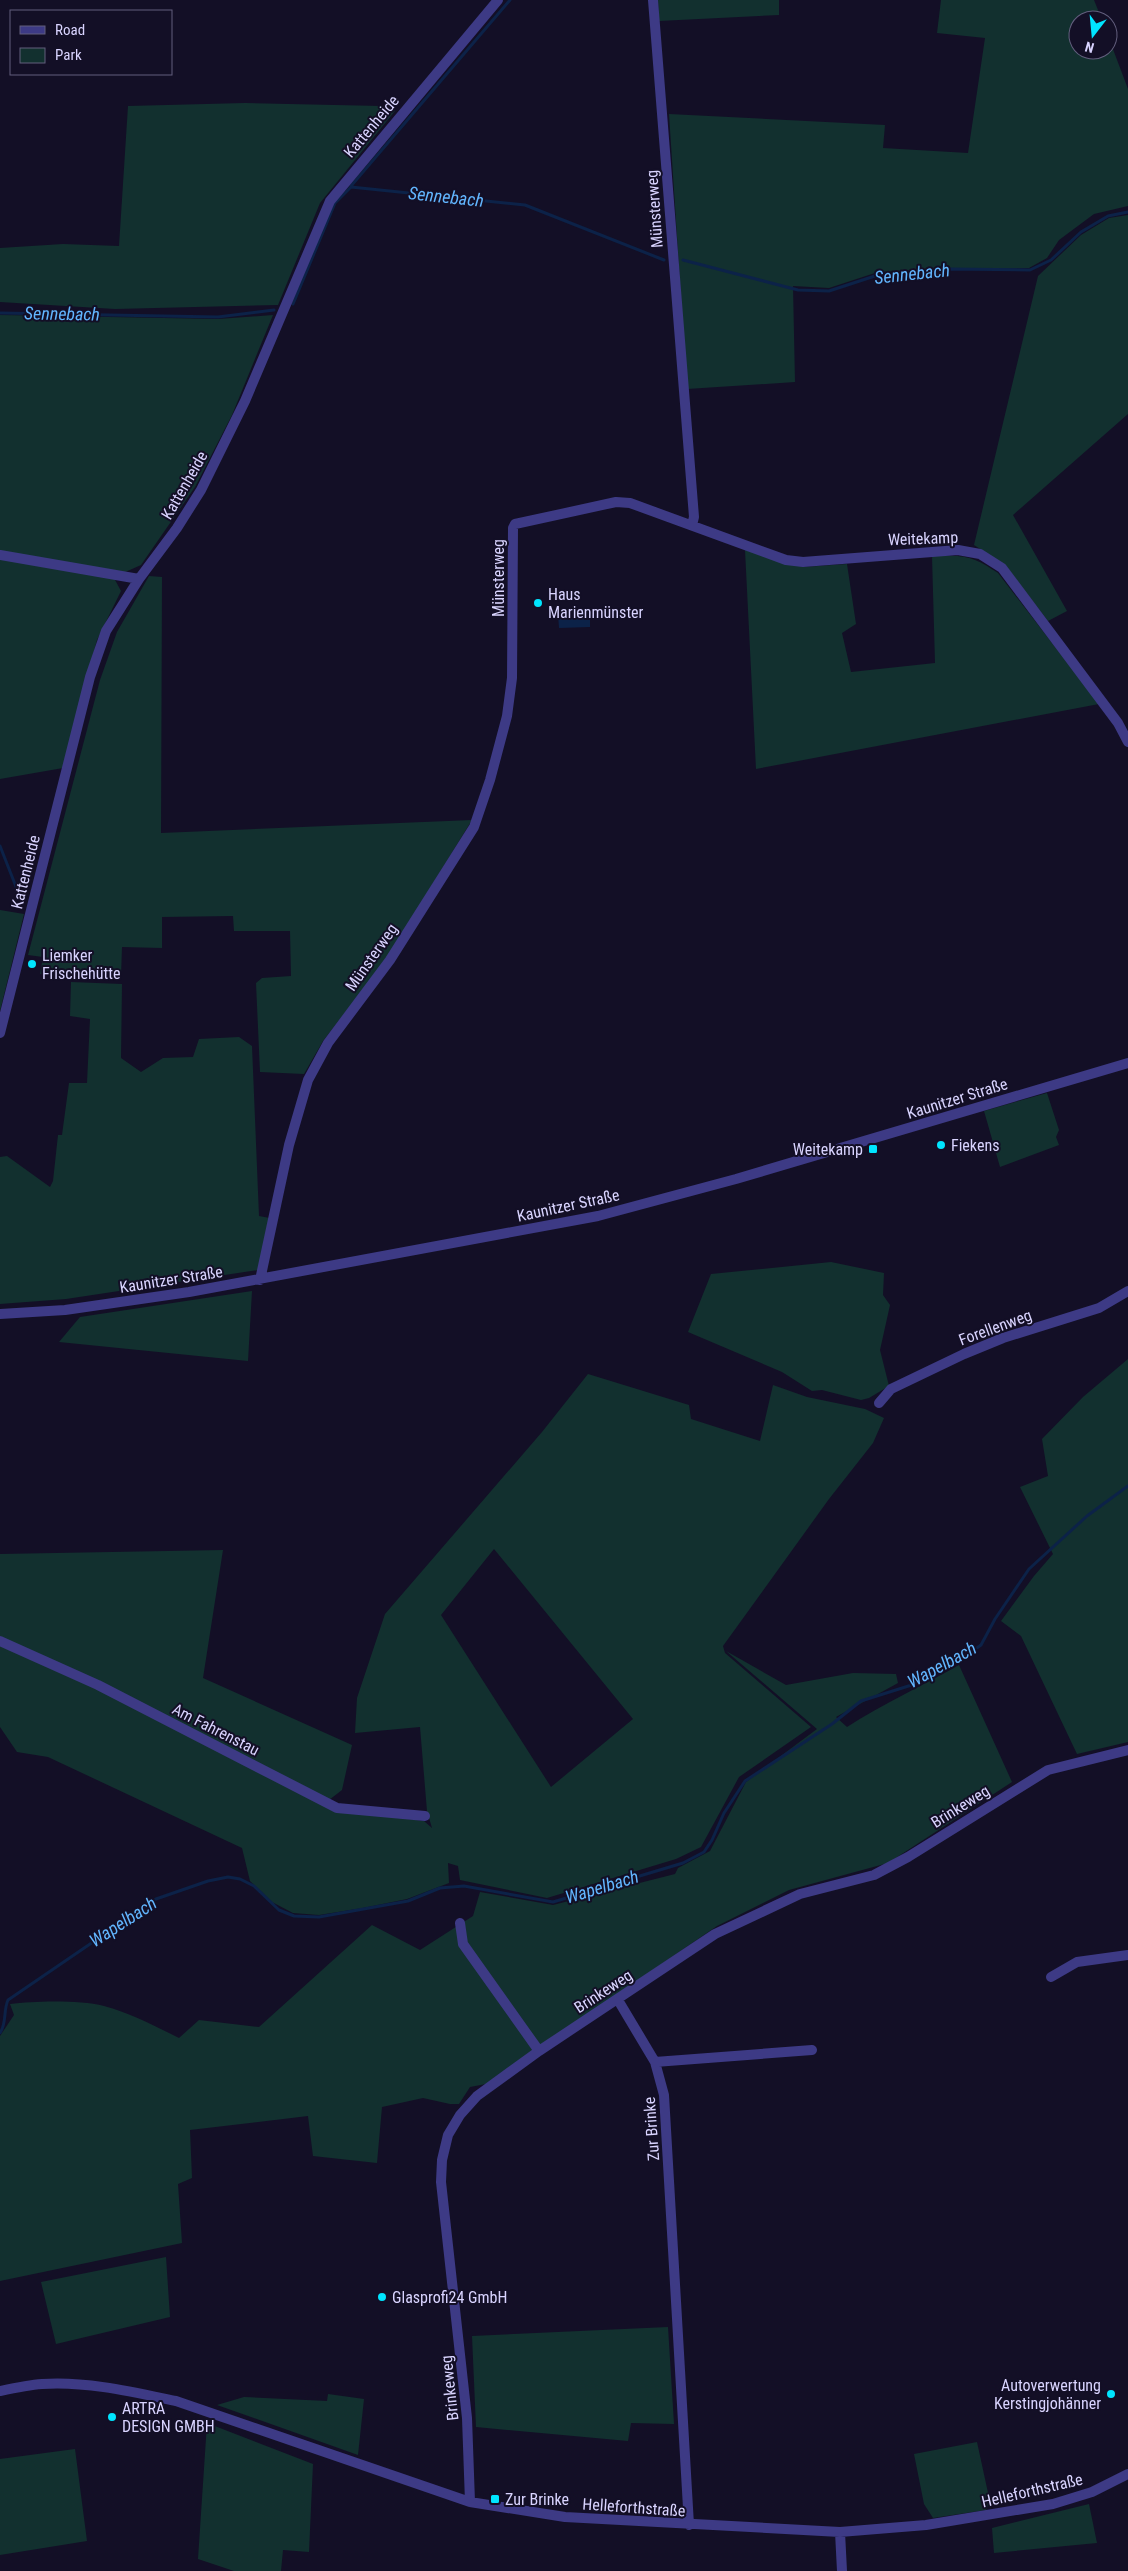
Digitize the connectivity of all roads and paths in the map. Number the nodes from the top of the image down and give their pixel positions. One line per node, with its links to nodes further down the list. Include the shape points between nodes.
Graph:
1 (498, 0): 5 (street, Kattenheide, via 330,202 245,401 205,482 177,528)
2 (653, 0): 3 (street, Münsterweg, via 694,516)
3 (692, 525): 6 (street, Weitekamp, via 786,560 803,562 958,550 980,554 1002,568 1118,723); 9 (street, Münsterweg, via 630,503 616,502 519,523 513,528 512,678 490,780 474,827 390,960 328,1042 308,1080 289,1145)
4 (0, 554): 5 (street)
5 (138, 579): 7 (street, Kattenheide, via 106,632 90,677)
6 (1128, 742)
7 (0, 1033)
8 (1128, 1063): 9 (street, Kaunitzer Straße, via 736,1179 598,1216)
9 (260, 1280): 11 (street, Kaunitzer Straße, via 65,1310)
10 (1128, 1291): 12 (street, Forellenweg, via 1098,1308 964,1354 891,1389)
11 (0, 1314)
12 (879, 1403)
13 (0, 1641): 15 (street, Am Fahrenstau, via 98,1686 337,1808)
14 (1128, 1750): 19 (street, Brinkeweg, via 1048,1770 908,1857 874,1874 800,1894 715,1934)
15 (425, 1816)
16 (460, 1923): 21 (street, via 463,1944)
17 (1128, 1955): 18 (street, via 1077,1962)
18 (1051, 1977)
19 (618, 2000): 21 (street, Brinkeweg); 22 (street, Zur Brinke)
20 (812, 2050): 22 (street)
21 (538, 2051): 25 (street, Brinkeweg, via 477,2096 460,2115 448,2134 442,2160 442,2192 467,2418)
22 (656, 2062): 26 (street, Zur Brinke, via 664,2095)
23 (0, 2390): 25 (street, Helleforthstraße, via 44,2384 102,2387 176,2402)
24 (1128, 2474): 27 (street, Helleforthstraße, via 1092,2492 1045,2506 926,2525)
25 (470, 2502): 26 (street, Helleforthstraße, via 566,2517)
26 (688, 2525): 27 (street, Helleforthstraße)
27 (840, 2532): 28 (street)
28 (842, 2571)

